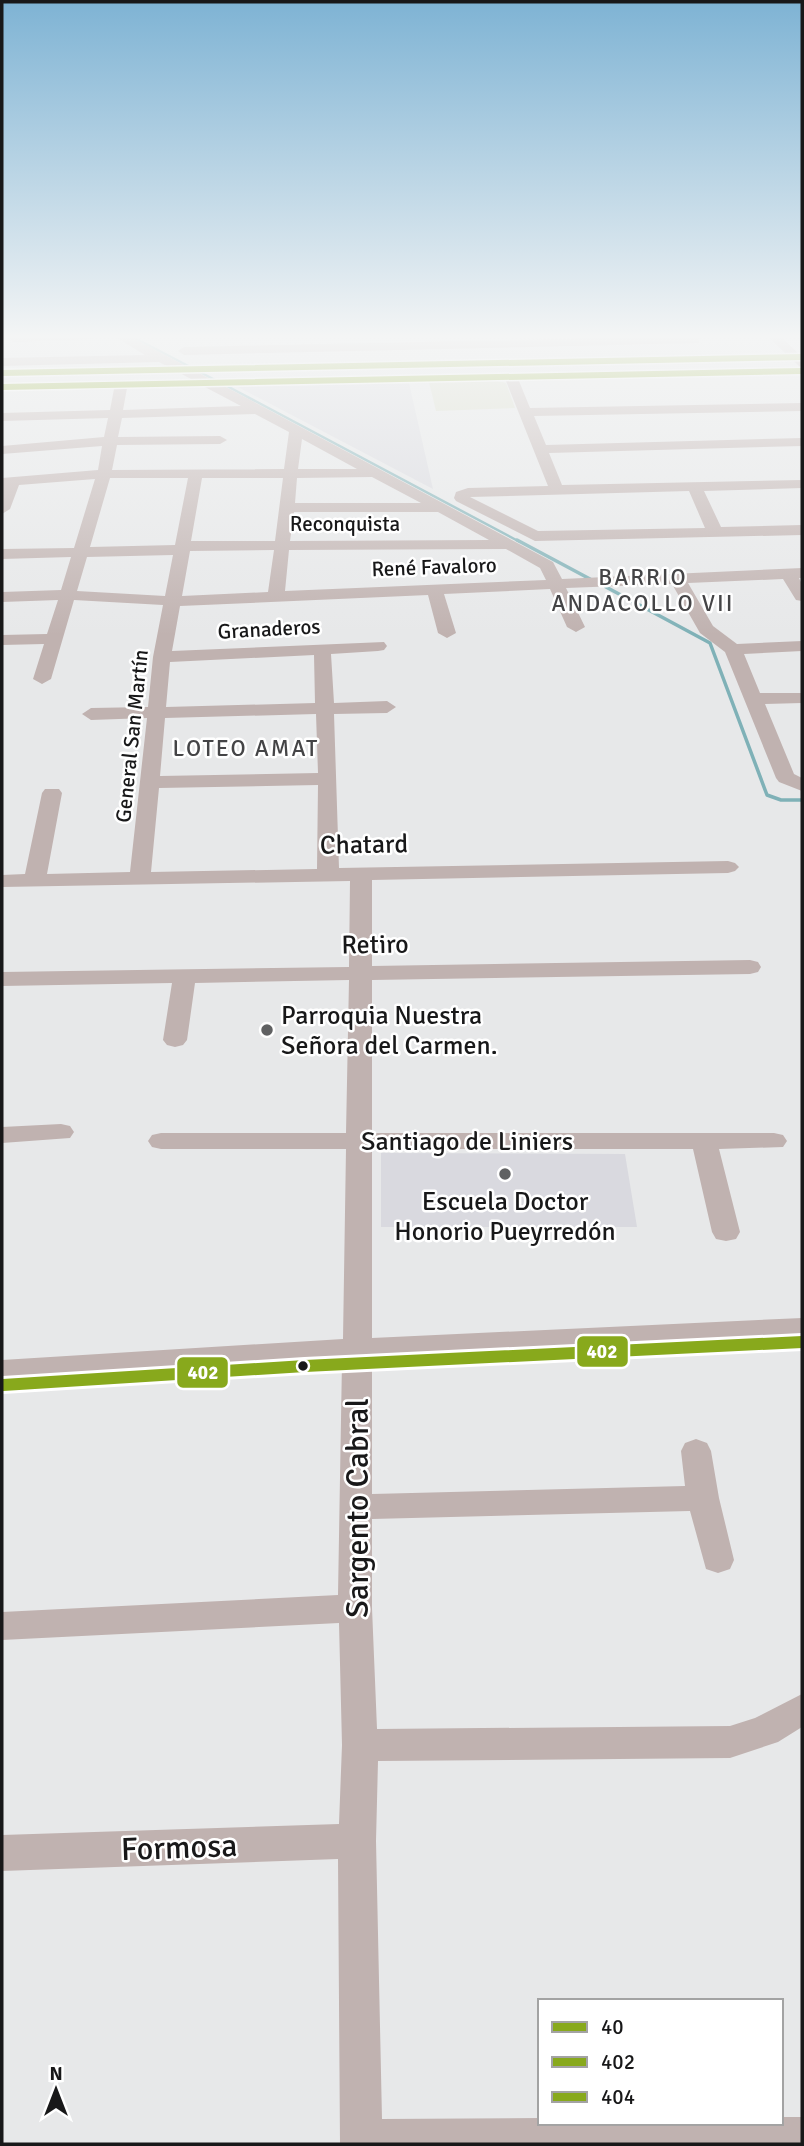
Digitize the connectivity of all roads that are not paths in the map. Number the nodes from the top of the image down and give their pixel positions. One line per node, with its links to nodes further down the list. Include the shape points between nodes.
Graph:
1 (112, 435): 6 (street)
2 (295, 435): 11 (street)
3 (307, 435): 12 (street)
4 (534, 435): 8 (street)
5 (220, 440): 6 (street)
6 (111, 441): 9 (street); 13 (street)
7 (802, 442): 8 (street)
8 (540, 449): 17 (street)
9 (2, 450)
10 (196, 473): 11 (street); 13 (street); 25 (street, General San Martín)
11 (291, 473): 12 (street); 18 (street)
12 (376, 473): 19 (street)
13 (104, 474): 14 (street); 26 (street)
14 (7, 481): 20 (street)
15 (802, 484): 16 (street)
16 (695, 487): 17 (street); 22 (street)
17 (556, 490): 22 (street, via 468,492 460,498 535,536)
18 (287, 507): 19 (street); 24 (street)
19 (439, 508): 23 (street)
20 (2, 509)
21 (802, 530): 22 (street)
22 (715, 532)
23 (508, 544): 24 (street, Reconquista); 30 (street, via 547,565)
24 (282, 545): 25 (street, Reconquista); 35 (street)
25 (182, 548): 26 (street, Reconquista); 36 (street, General San Martín)
26 (81, 553): 27 (street, Reconquista); 32 (street)
27 (2, 554)
28 (795, 573): 29 (street, René Favaloro); 33 (street)
29 (678, 579): 30 (street, René Favaloro); 44 (street, via 706,629)
30 (557, 585): 31 (street, René Favaloro); 37 (street)
31 (435, 590): 35 (street, René Favaloro); 38 (street)
32 (68, 595): 34 (street, René Favaloro); 36 (street, René Favaloro); 39 (street)
33 (802, 596)
34 (2, 597)
35 (276, 597): 36 (street, René Favaloro)
36 (173, 601): 45 (street, General San Martín)
37 (576, 627)
38 (447, 633)
39 (54, 639): 40 (street); 46 (street)
40 (2, 640)
41 (378, 646): 43 (street, Granaderos)
42 (802, 646): 44 (street)
43 (322, 649): 45 (street, Granaderos); 50 (street)
44 (733, 649): 48 (street)
45 (162, 657): 51 (street, General San Martín)
46 (42, 679)
47 (802, 698): 48 (street)
48 (754, 699): 55 (street, via 786,778)
49 (387, 707): 50 (street)
50 (325, 708): 51 (street); 53 (street)
51 (155, 712): 52 (street); 54 (street, General San Martín)
52 (91, 714)
53 (328, 779): 54 (street); 59 (street)
54 (150, 782): 60 (street, General San Martín)
55 (802, 785)
56 (52, 793): 61 (street)
57 (728, 867): 58 (street, Chatard)
58 (361, 872): 59 (street, Chatard); 64 (street, Sargento Cabral)
59 (328, 873): 60 (street, Chatard)
60 (140, 877): 61 (street, Chatard)
61 (35, 879): 62 (street, Chatard)
62 (2, 881)
63 (750, 967): 64 (street, Retiro)
64 (360, 973): 65 (street, Retiro); 73 (street, Sargento Cabral)
65 (185, 975): 66 (street, Retiro); 67 (street)
66 (2, 979)
67 (175, 1040)
68 (61, 1132): 69 (street)
69 (2, 1135)
70 (161, 1141): 73 (street, Santiago de Liniers)
71 (704, 1141): 72 (street, Santiago de Liniers); 73 (street, Santiago de Liniers); 74 (street)
72 (774, 1141)
73 (360, 1142): 76 (street, Sargento Cabral)
74 (726, 1232)
75 (802, 1328): 76 (street)
76 (359, 1349): 77 (street); 80 (street, Sargento Cabral)
77 (2, 1371)
78 (696, 1451): 79 (street)
79 (703, 1498): 80 (street); 81 (street)
80 (356, 1507): 82 (street, Sargento Cabral)
81 (718, 1560)
82 (355, 1608): 83 (street); 85 (street, Sargento Cabral)
83 (2, 1626)
84 (802, 1709): 85 (street, via 765,1731 730,1742)
85 (359, 1745): 86 (street, Sargento Cabral)
86 (357, 1841): 87 (street, Formosa); 89 (street, Sargento Cabral)
87 (2, 1853)
88 (802, 2138): 89 (street)
89 (361, 2142)

